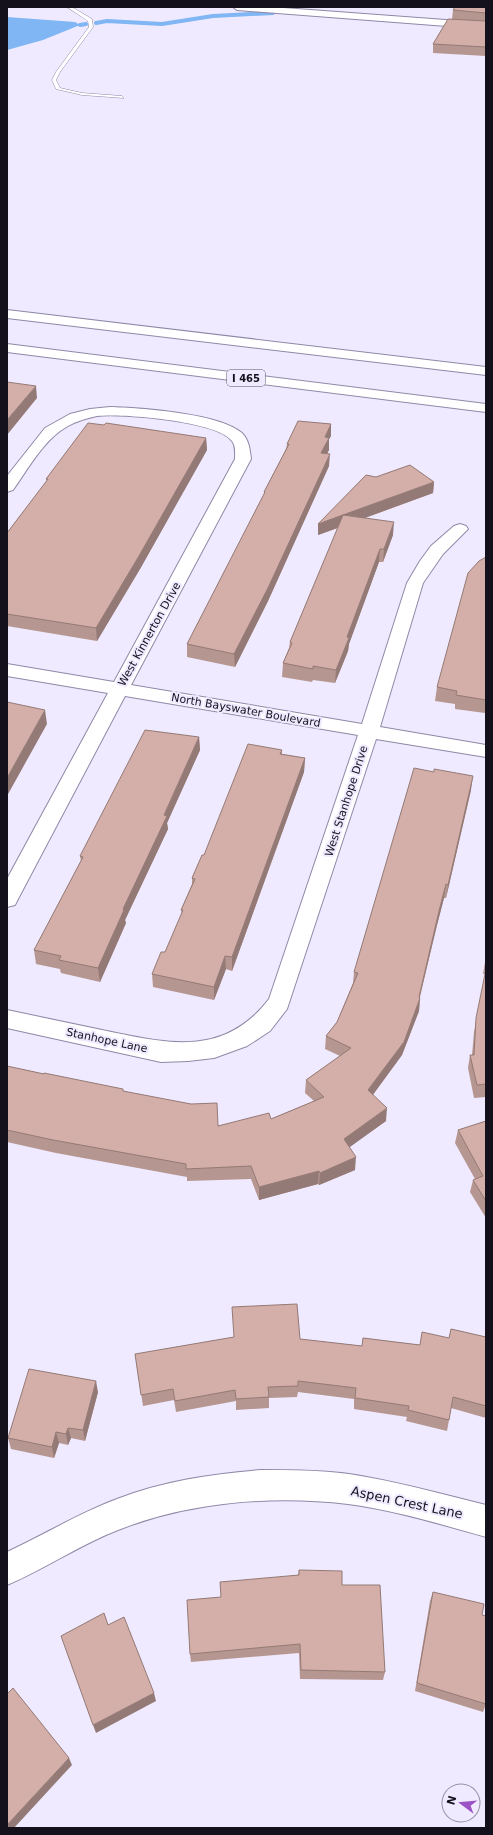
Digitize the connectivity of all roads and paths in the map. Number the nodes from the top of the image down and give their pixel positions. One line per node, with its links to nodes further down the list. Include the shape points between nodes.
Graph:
1 (69, 7): 5 (lane, via 90,20 91,27 58,72 54,80 58,89)
2 (237, 7): 3 (main road)
3 (278, 8): 4 (main road)
4 (486, 26)
5 (122, 98)
6 (7, 314): 8 (main road)
7 (7, 348): 9 (main road, I 465)
8 (486, 372)
9 (486, 408)
10 (7, 487): 13 (main road, West Kinnerton Drive, via 51,430 68,419 107,411 203,422 226,430 237,437 242,446 244,459)
11 (460, 529): 14 (main road, West Stanhope Drive, via 437,550 415,583)
12 (7, 670): 13 (main road, North Bayswater Boulevard)
13 (119, 689): 14 (main road, North Bayswater Boulevard); 16 (main road, West Kinnerton Drive)
14 (369, 731): 15 (main road, North Bayswater Boulevard); 18 (main road, West Stanhope Drive, via 279,1003 262,1024 236,1042)
15 (486, 751)
16 (7, 899)
17 (7, 1019): 18 (main road, Stanhope Lane, via 161,1052)
18 (208, 1050)
19 (486, 1521): 20 (main road, Aspen Crest Lane, via 403,1499 346,1489 288,1485 244,1487 175,1498 120,1514 47,1547)
20 (7, 1569)

